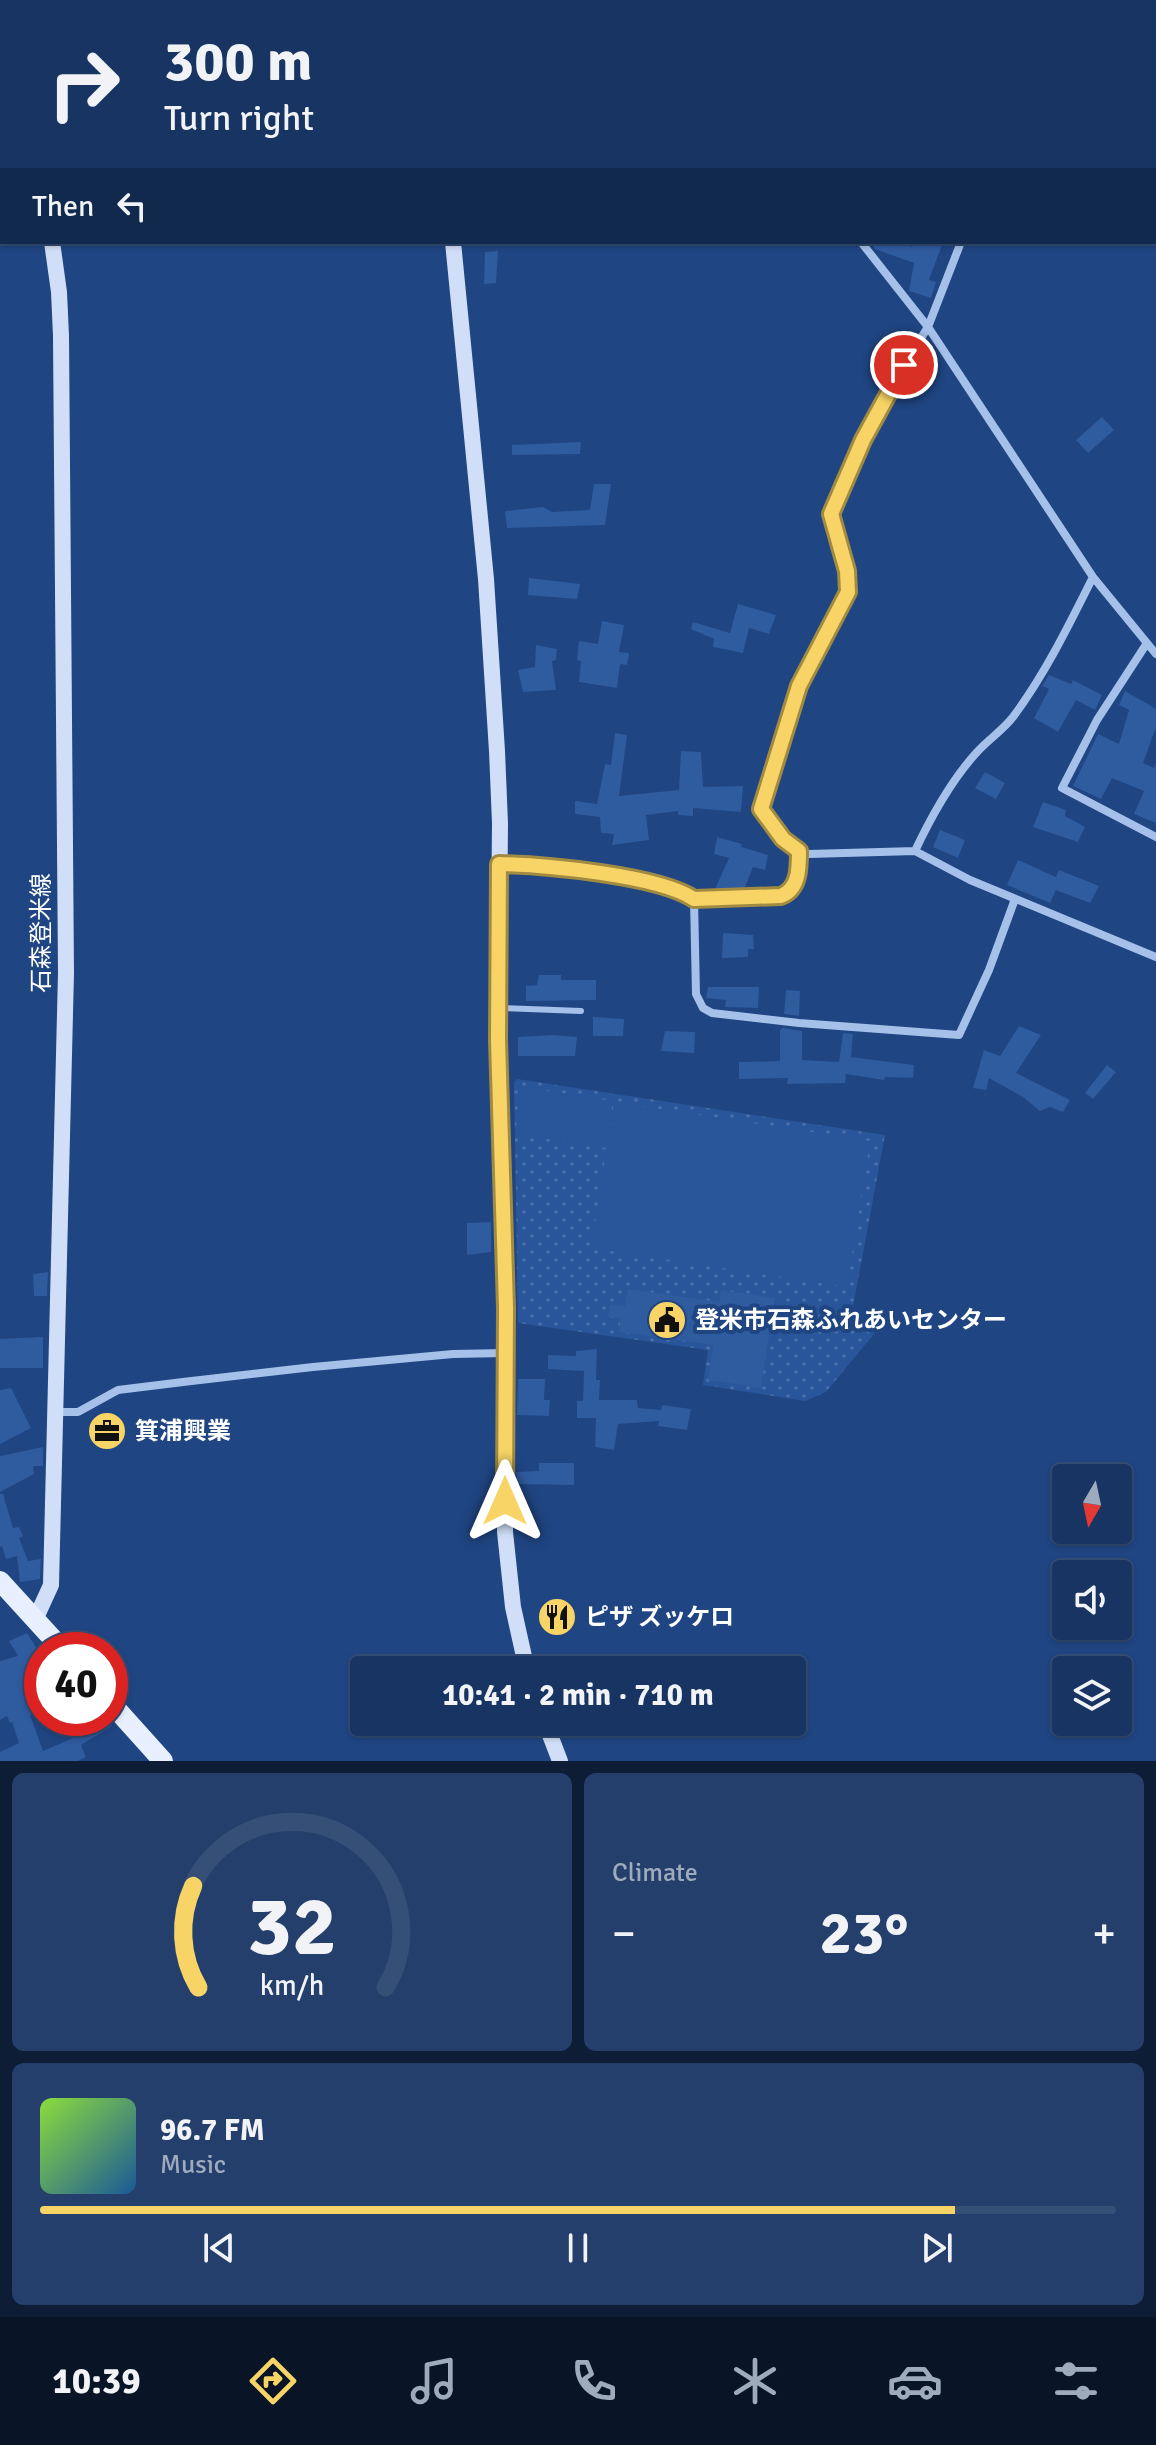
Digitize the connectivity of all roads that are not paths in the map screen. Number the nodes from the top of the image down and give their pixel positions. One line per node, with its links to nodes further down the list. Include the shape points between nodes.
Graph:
1 (52, 244): 19 (street, 石森登米線, via 61,336 66,973)
2 (453, 244): 12 (street, via 486,579)
3 (863, 244): 5 (street)
4 (960, 244): 5 (street)
5 (928, 327): 6 (street); 10 (street, via 892,384 831,514 848,592 806,670 761,809)
6 (1093, 577): 7 (street); 11 (street, via 1039,678 1011,719 958,777)
7 (1147, 643): 8 (street); 9 (street, via 1097,720 1062,788)
8 (1156, 654)
9 (1156, 837)
10 (799, 851): 11 (street); 13 (street, via 790,892)
11 (915, 851): 14 (street)
12 (499, 864): 13 (street, via 631,878); 16 (street)
13 (694, 899): 14 (street, via 696,994 712,1013 959,1035)
14 (1015, 899): 15 (street)
15 (1156, 957)
16 (498, 1008): 17 (lane); 18 (street)
17 (581, 1011)
18 (505, 1353): 19 (street, via 170,1383 118,1390 78,1412); 23 (street, via 506,1557)
19 (54, 1412): 21 (street, 石森登米線, via 51,1585)
20 (0, 1581): 21 (main road)
21 (35, 1620): 22 (main road)
22 (46, 1632)
23 (524, 1656)
24 (128, 1722): 26 (main road)
25 (550, 1736): 27 (street)
26 (163, 1761)
27 (560, 1761)

